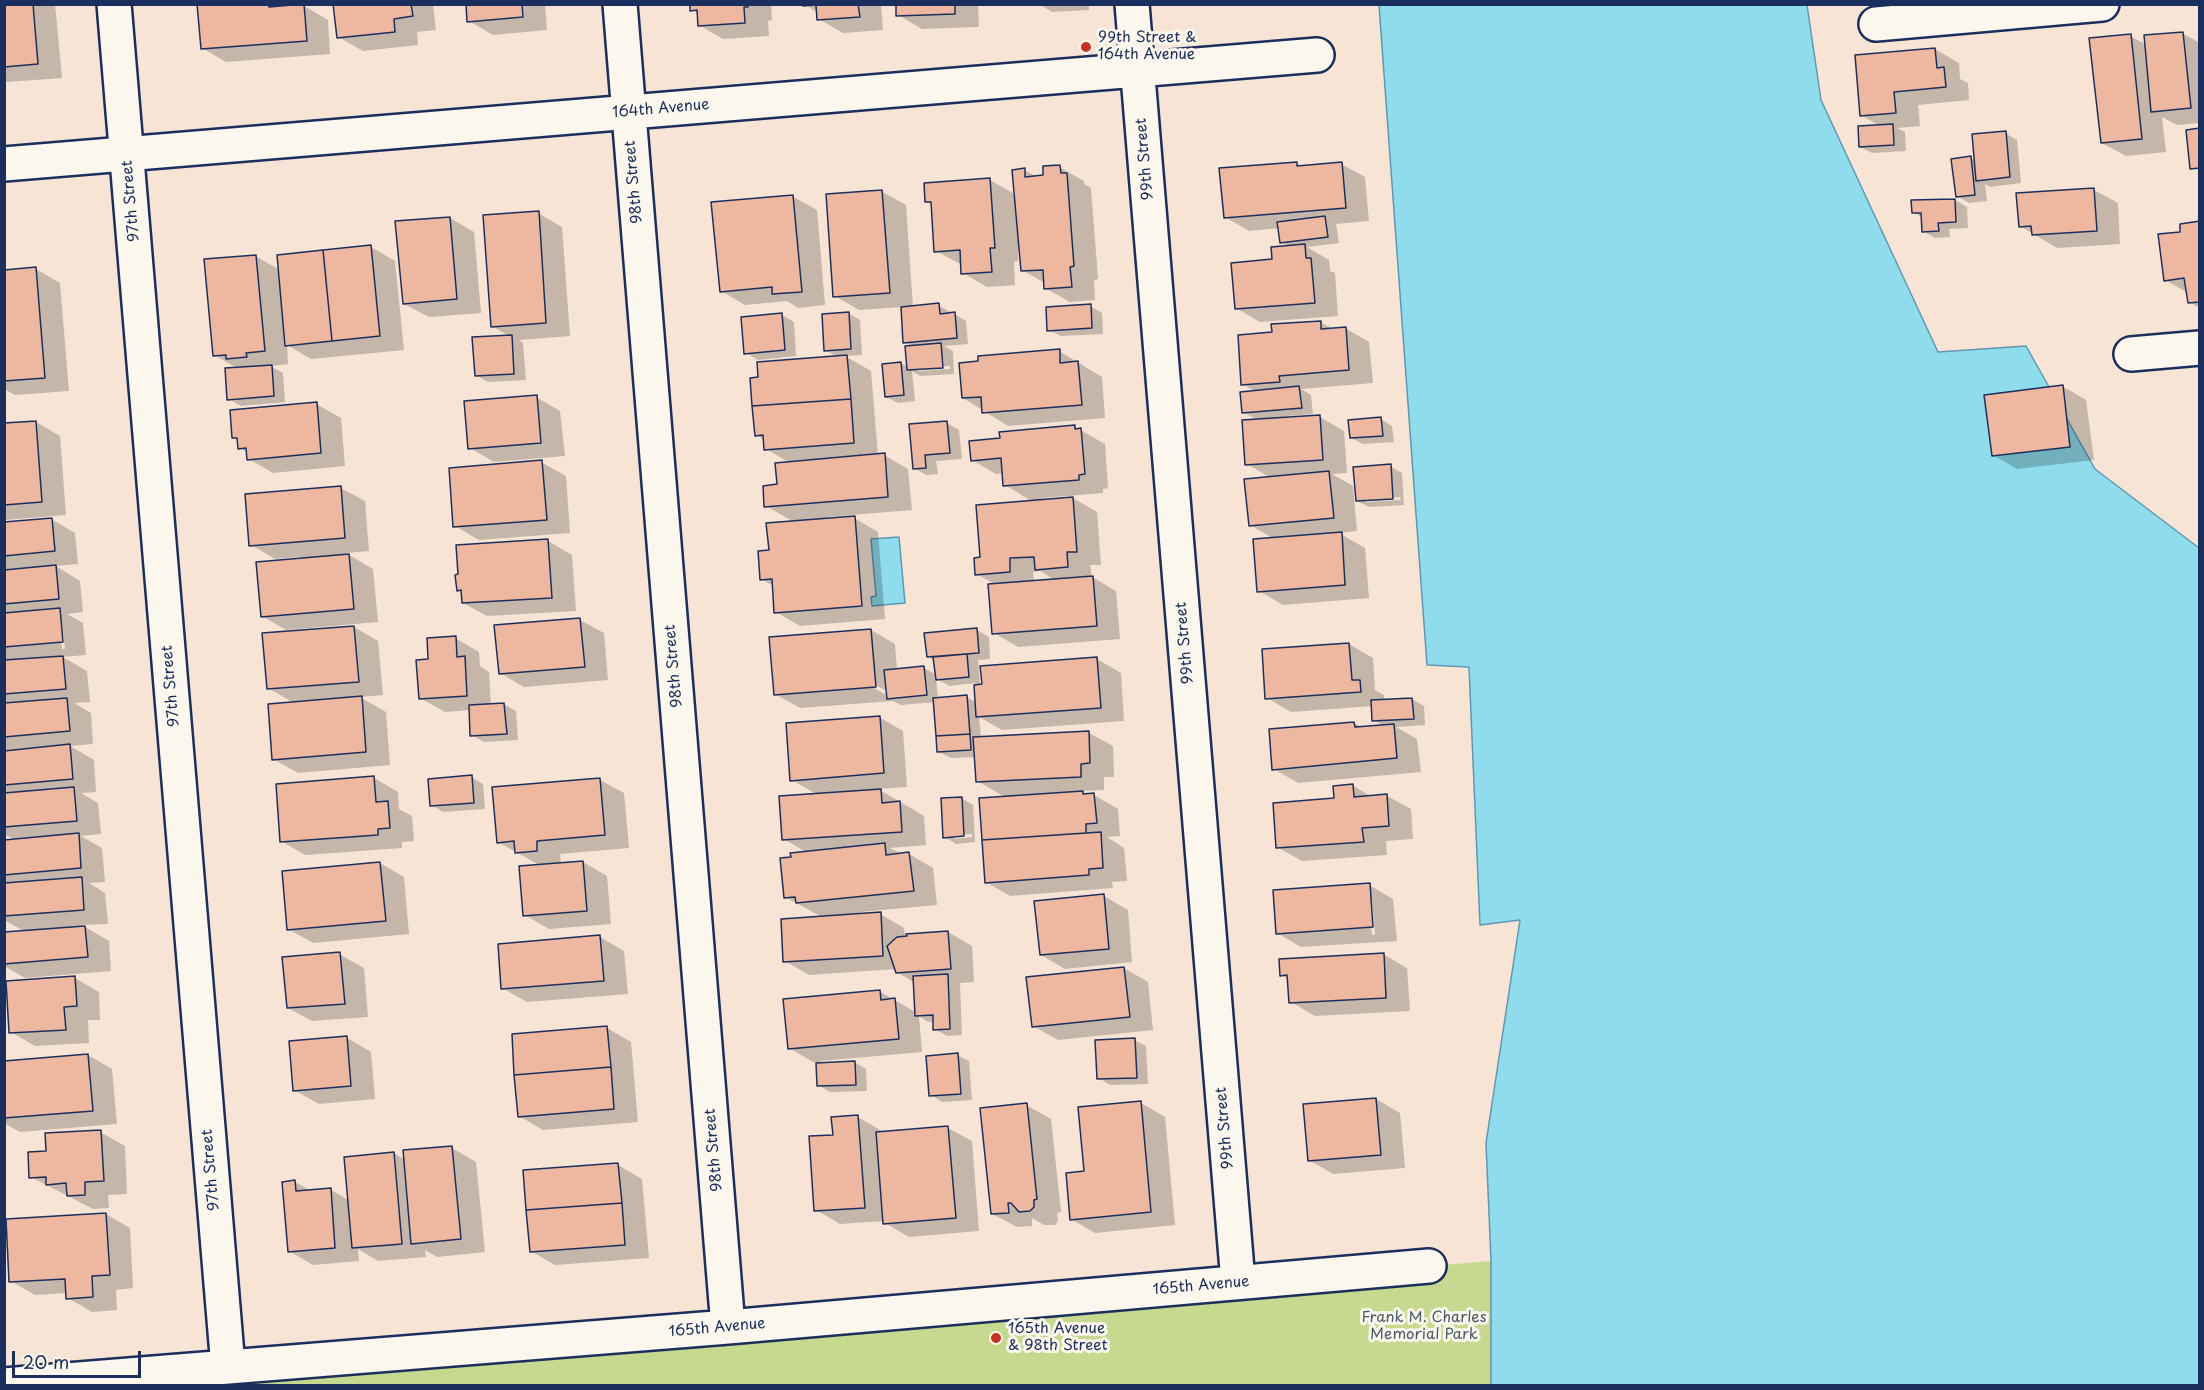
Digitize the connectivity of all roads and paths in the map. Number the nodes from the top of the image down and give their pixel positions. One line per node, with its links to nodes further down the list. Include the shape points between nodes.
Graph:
1 (114, 4): 9 (street, 97th Street)
2 (620, 4): 8 (street, 98th Street)
3 (1132, 4): 7 (street, 99th Street)
4 (2102, 4): 5 (street)
5 (1876, 24)
6 (1317, 55): 7 (street, 164th Avenue)
7 (1138, 70): 8 (street, 164th Avenue); 14 (street, 99th Street)
8 (629, 111): 9 (street, 164th Avenue); 15 (street, 98th Street)
9 (127, 153): 10 (street, 164th Avenue); 16 (street, 97th Street)
10 (4, 164)
11 (2199, 348): 12 (street)
12 (2131, 354)
13 (1429, 1266): 14 (street, 165th Avenue)
14 (1238, 1282): 15 (street, 165th Avenue)
15 (728, 1328): 16 (street, 165th Avenue)
16 (228, 1367): 17 (street, 165th Avenue)
17 (4, 1386)

